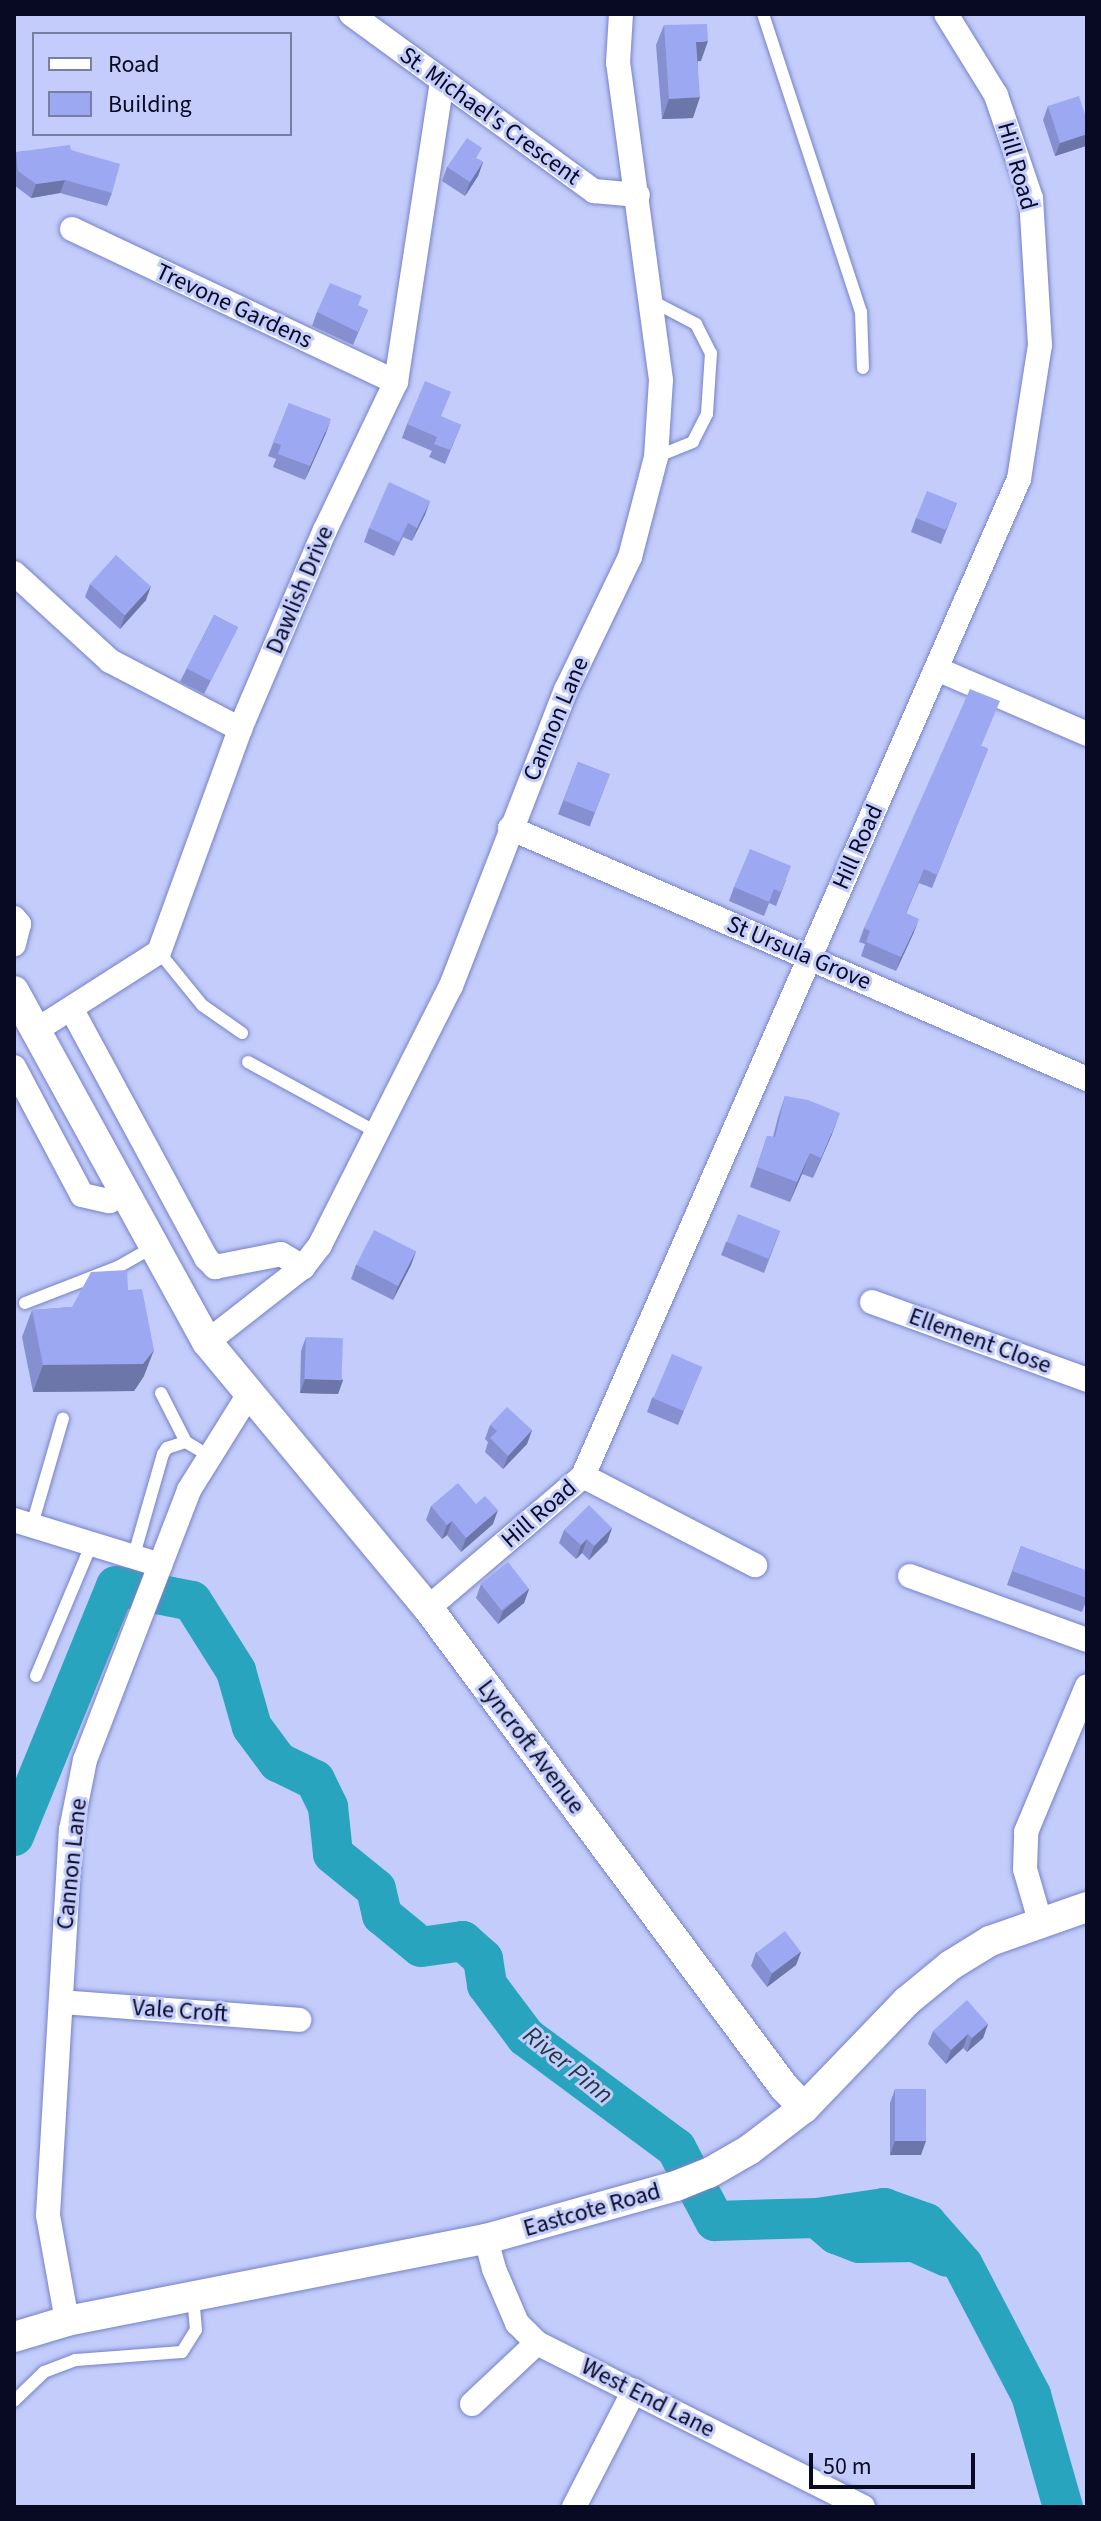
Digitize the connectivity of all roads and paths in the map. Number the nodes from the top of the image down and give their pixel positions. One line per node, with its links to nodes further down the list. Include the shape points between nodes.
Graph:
1 (351, 14): 5 (street, St. Michael's Crescent)
2 (621, 14): 6 (street, Cannon Lane, via 618,63)
3 (763, 14): 9 (lane, via 861,312)
4 (946, 14): 13 (street, Hill Road, via 996,95 1031,198 1040,345 1019,479)
5 (442, 82): 6 (street, St. Michael's Crescent, via 594,191); 10 (street, Dawlish Drive)
6 (638, 195): 8 (street, Cannon Lane)
7 (72, 229): 10 (street, Trevone Gardens)
8 (652, 301): 11 (street, Cannon Lane, via 661,380); 11 (lane, via 696,324 711,353 707,414 693,442)
9 (863, 368)
10 (396, 382): 14 (street, Dawlish Drive, via 325,530)
11 (656, 457): 16 (street, Cannon Lane, via 630,557 566,690)
12 (14, 573): 14 (street, via 110,661)
13 (937, 669): 15 (street); 20 (street, Hill Road)
14 (240, 729): 19 (street, Dawlish Drive)
15 (1087, 734)
16 (510, 828): 20 (street, St Ursula Grove); 28 (street, Cannon Lane, via 451,986)
17 (14, 918): 18 (street, via 19,924)
18 (14, 944)
19 (159, 952): 22 (street); 24 (lane, via 202,1005)
20 (809, 957): 27 (street, St Ursula Grove); 41 (street, Hill Road)
21 (14, 991): 23 (street, Lyncroft Avenue)
22 (72, 1010): 23 (street); 31 (street, via 206,1258 215,1267 281,1254)
23 (38, 1029): 29 (street, Lyncroft Avenue)
24 (242, 1033)
25 (248, 1062): 28 (lane)
26 (14, 1067): 29 (street, via 82,1195 109,1201)
27 (1087, 1079)
28 (378, 1133): 31 (street, Cannon Lane, via 320,1245)
29 (126, 1194): 30 (street, Lyncroft Avenue)
30 (156, 1246): 33 (lane, via 118,1267); 34 (street, Lyncroft Avenue)
31 (303, 1267): 34 (street, Cannon Lane)
32 (872, 1302): 35 (street, Ellement Close)
33 (25, 1303)
34 (207, 1342): 37 (street, Lyncroft Avenue)
35 (1087, 1380)
36 (161, 1393): 39 (lane)
37 (249, 1394): 40 (street, Cannon Lane); 48 (street, Lyncroft Avenue)
38 (63, 1418): 42 (lane)
39 (186, 1442): 40 (lane); 44 (lane, via 163,1454)
40 (208, 1455): 46 (street, Cannon Lane)
41 (583, 1476): 45 (street); 48 (street, Hill Road)
42 (23, 1523): 43 (street)
43 (92, 1543): 44 (street); 50 (lane)
44 (134, 1555): 46 (street)
45 (755, 1565)
46 (157, 1573): 54 (street, Cannon Lane, via 82,1774 71,1830)
47 (910, 1576): 49 (street)
48 (428, 1608): 56 (street, Lyncroft Avenue)
49 (1087, 1640)
50 (36, 1676)
51 (1087, 1686): 53 (street, via 1026,1832 1025,1869)
52 (1087, 1907): 53 (street, Eastcote Road)
53 (1040, 1921): 56 (street, Eastcote Road, via 990,1941 951,1965 907,2001)
54 (61, 2002): 55 (street, Vale Croft); 59 (street, Cannon Lane, via 48,2215)
55 (299, 2020)
56 (804, 2108): 57 (street, Eastcote Road, via 709,2173)
57 (486, 2239): 58 (street, Eastcote Road); 61 (street, West End Lane, via 517,2323)
58 (193, 2296): 59 (street, Eastcote Road); 63 (lane, via 196,2330 182,2352 76,2360 44,2372)
59 (67, 2321): 60 (street, Eastcote Road)
60 (14, 2337)
61 (537, 2343): 62 (street, West End Lane); 64 (street)
62 (634, 2391): 65 (street); 66 (street, West End Lane)
63 (14, 2401)
64 (472, 2404)
65 (574, 2507)
66 (863, 2507)

